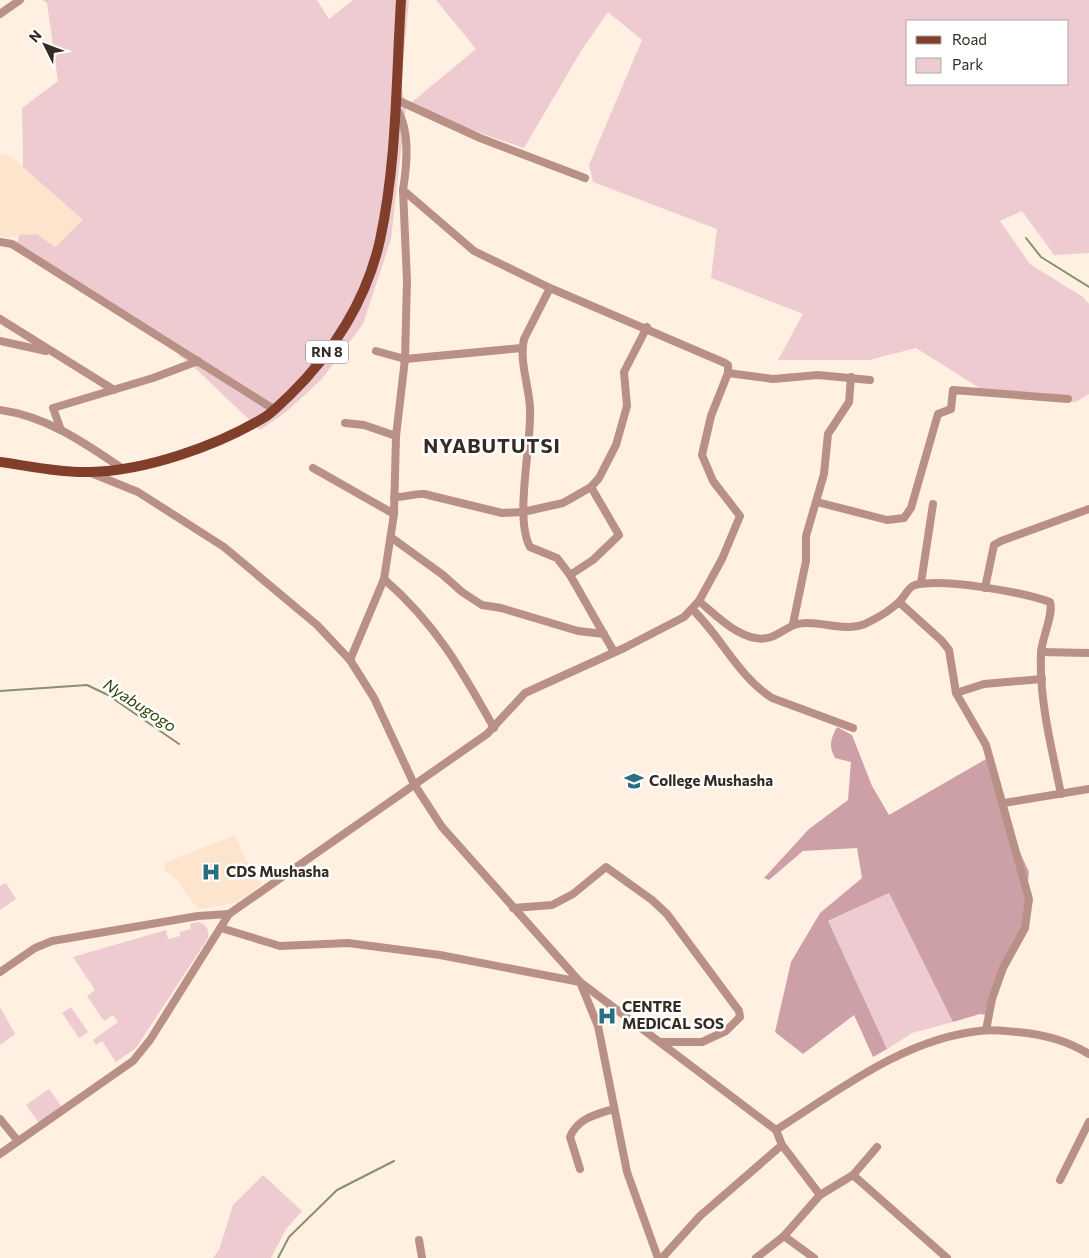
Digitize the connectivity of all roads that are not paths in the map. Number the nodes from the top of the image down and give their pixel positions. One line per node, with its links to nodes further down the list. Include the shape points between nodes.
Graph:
1 (20, 0): 3 (street)
2 (401, 0): 4 (main road, RN 8)
3 (0, 14)
4 (395, 102): 5 (street); 6 (street, via 405,135); 23 (main road, RN 8, via 386,203 380,241 370,274 351,316 335,341 306,379)
5 (585, 178)
6 (403, 190): 8 (street, via 474,251); 15 (street, via 407,282)
7 (0, 242): 16 (street, via 12,244)
8 (550, 288): 10 (street); 12 (street)
9 (0, 318): 14 (street)
10 (647, 327): 17 (street, via 689,349 725,362); 31 (street, via 624,372 627,406 619,437 599,478)
11 (0, 341): 14 (street)
12 (522, 348): 15 (street); 36 (street, via 530,417)
13 (376, 351): 15 (street)
14 (51, 352): 20 (street)
15 (405, 359): 26 (street)
16 (198, 361): 20 (street); 23 (street)
17 (728, 372): 18 (street, via 773,379); 43 (street, via 711,416 702,455 713,481 740,516)
18 (851, 376): 19 (street); 33 (street, via 849,402 828,434)
19 (870, 380)
20 (114, 390): 25 (street, via 54,408)
21 (1068, 399): 33 (street, via 952,390 951,409 938,414 911,508 904,518 887,520)
22 (0, 410): 25 (street, via 20,413)
23 (275, 410): 29 (main road, RN 8, via 186,453)
24 (344, 423): 26 (street, via 364,425)
25 (61, 430): 29 (street)
26 (396, 436): 32 (street)
27 (0, 462): 30 (main road, RN 8)
28 (313, 468): 37 (street)
29 (123, 469): 30 (main road, RN 8)
30 (89, 472): 51 (street, via 138,492 224,546 317,625)
31 (591, 487): 36 (street, via 564,502); 39 (street, via 619,535)
32 (394, 497): 36 (street, via 424,494 502,513); 37 (street)
33 (818, 502): 46 (street, via 806,536 806,561)
34 (933, 504): 41 (street)
35 (1089, 510): 42 (street, via 994,545)
36 (523, 512): 39 (street, via 530,547 557,558)
37 (394, 514): 38 (street)
38 (392, 538): 40 (street); 47 (street, via 482,605 578,631)
39 (570, 576): 47 (street)
40 (384, 579): 51 (street); 54 (street, via 423,615 447,648)
41 (921, 583): 42 (street); 44 (street, via 912,586)
42 (985, 588): 49 (street, via 1050,602)
43 (699, 601): 45 (street); 46 (street, via 726,623 750,636 766,639)
44 (899, 602): 46 (street, via 858,627); 53 (street, via 949,650)
45 (693, 610): 48 (street, via 670,626); 55 (street, via 712,630 740,670 762,692)
46 (793, 624)
47 (604, 634): 48 (street)
48 (614, 652): 54 (street, via 530,689)
49 (1041, 652): 50 (street); 52 (street)
50 (1089, 653)
51 (350, 660): 56 (street, via 374,698)
52 (1042, 679): 53 (street, via 984,684); 58 (street)
53 (956, 693): 59 (street, via 986,745)
54 (494, 728): 56 (street)
55 (853, 728)
56 (414, 784): 60 (street, via 442,827); 61 (street)
57 (1089, 789): 58 (street)
58 (1061, 794): 59 (street)
59 (1004, 804): 65 (street, via 1029,898 1028,916 1025,928 1002,968)
60 (513, 908): 64 (street); 66 (street, via 552,906 573,894 606,867 652,900 666,914 740,1017 726,1031 702,1042)
61 (229, 914): 62 (street); 63 (street, via 198,916 52,941 35,948)
62 (221, 928): 64 (street, via 280,946 348,943 440,955); 72 (street, via 150,1040 133,1061)
63 (0, 972)
64 (580, 982): 66 (street); 68 (street, via 598,1026)
65 (986, 1030): 67 (street, via 1043,1034 1067,1041); 71 (street, via 921,1045)
66 (660, 1042): 71 (street)
67 (1089, 1054)
68 (614, 1109): 76 (street, via 587,1117 572,1131 570,1137); 82 (street, via 627,1172)
69 (0, 1119): 72 (street)
70 (1089, 1122): 78 (street)
71 (776, 1130): 73 (street)
72 (18, 1141): 75 (street)
73 (782, 1145): 79 (street); 82 (street)
74 (877, 1147): 77 (street)
75 (0, 1154)
76 (580, 1169)
77 (853, 1175): 79 (street); 86 (street)
78 (1060, 1180)
79 (820, 1195): 80 (street)
80 (784, 1236): 84 (street); 85 (street)
81 (419, 1240): 83 (street)
82 (658, 1257)
83 (422, 1258)
84 (756, 1258)
85 (814, 1258)
86 (947, 1258)

